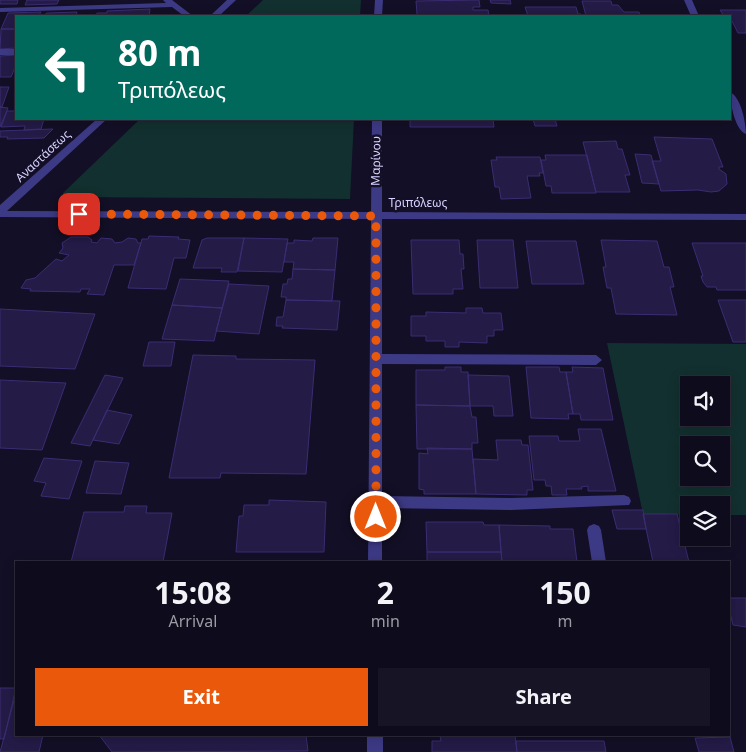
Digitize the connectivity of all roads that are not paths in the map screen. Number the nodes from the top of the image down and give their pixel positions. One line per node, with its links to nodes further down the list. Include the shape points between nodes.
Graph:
1 (232, 0): 7 (street)
2 (379, 0): 8 (street)
3 (688, 0): 9 (street)
4 (169, 2): 5 (street); 6 (street)
5 (0, 10)
6 (188, 15)
7 (215, 15)
8 (378, 15)
9 (695, 15)
10 (0, 52): 11 (street)
11 (15, 52)
12 (731, 97): 15 (street)
13 (101, 120): 16 (street, Αναστάσεως)
14 (377, 120): 17 (street, Μαρίνου)
15 (746, 131)
16 (0, 212): 17 (street, Τριπόλεως)
17 (376, 216): 18 (street, Τριπόλεως); 19 (street, Μαρίνου)
18 (746, 217)
19 (376, 359): 20 (street); 21 (street, Μαρίνου)
20 (596, 360)
21 (376, 502): 22 (street); 24 (street, Μαρίνου)
22 (624, 502)
23 (594, 530): 25 (street)
24 (375, 561)
25 (599, 561)
26 (375, 736): 27 (street)
27 (375, 752)

